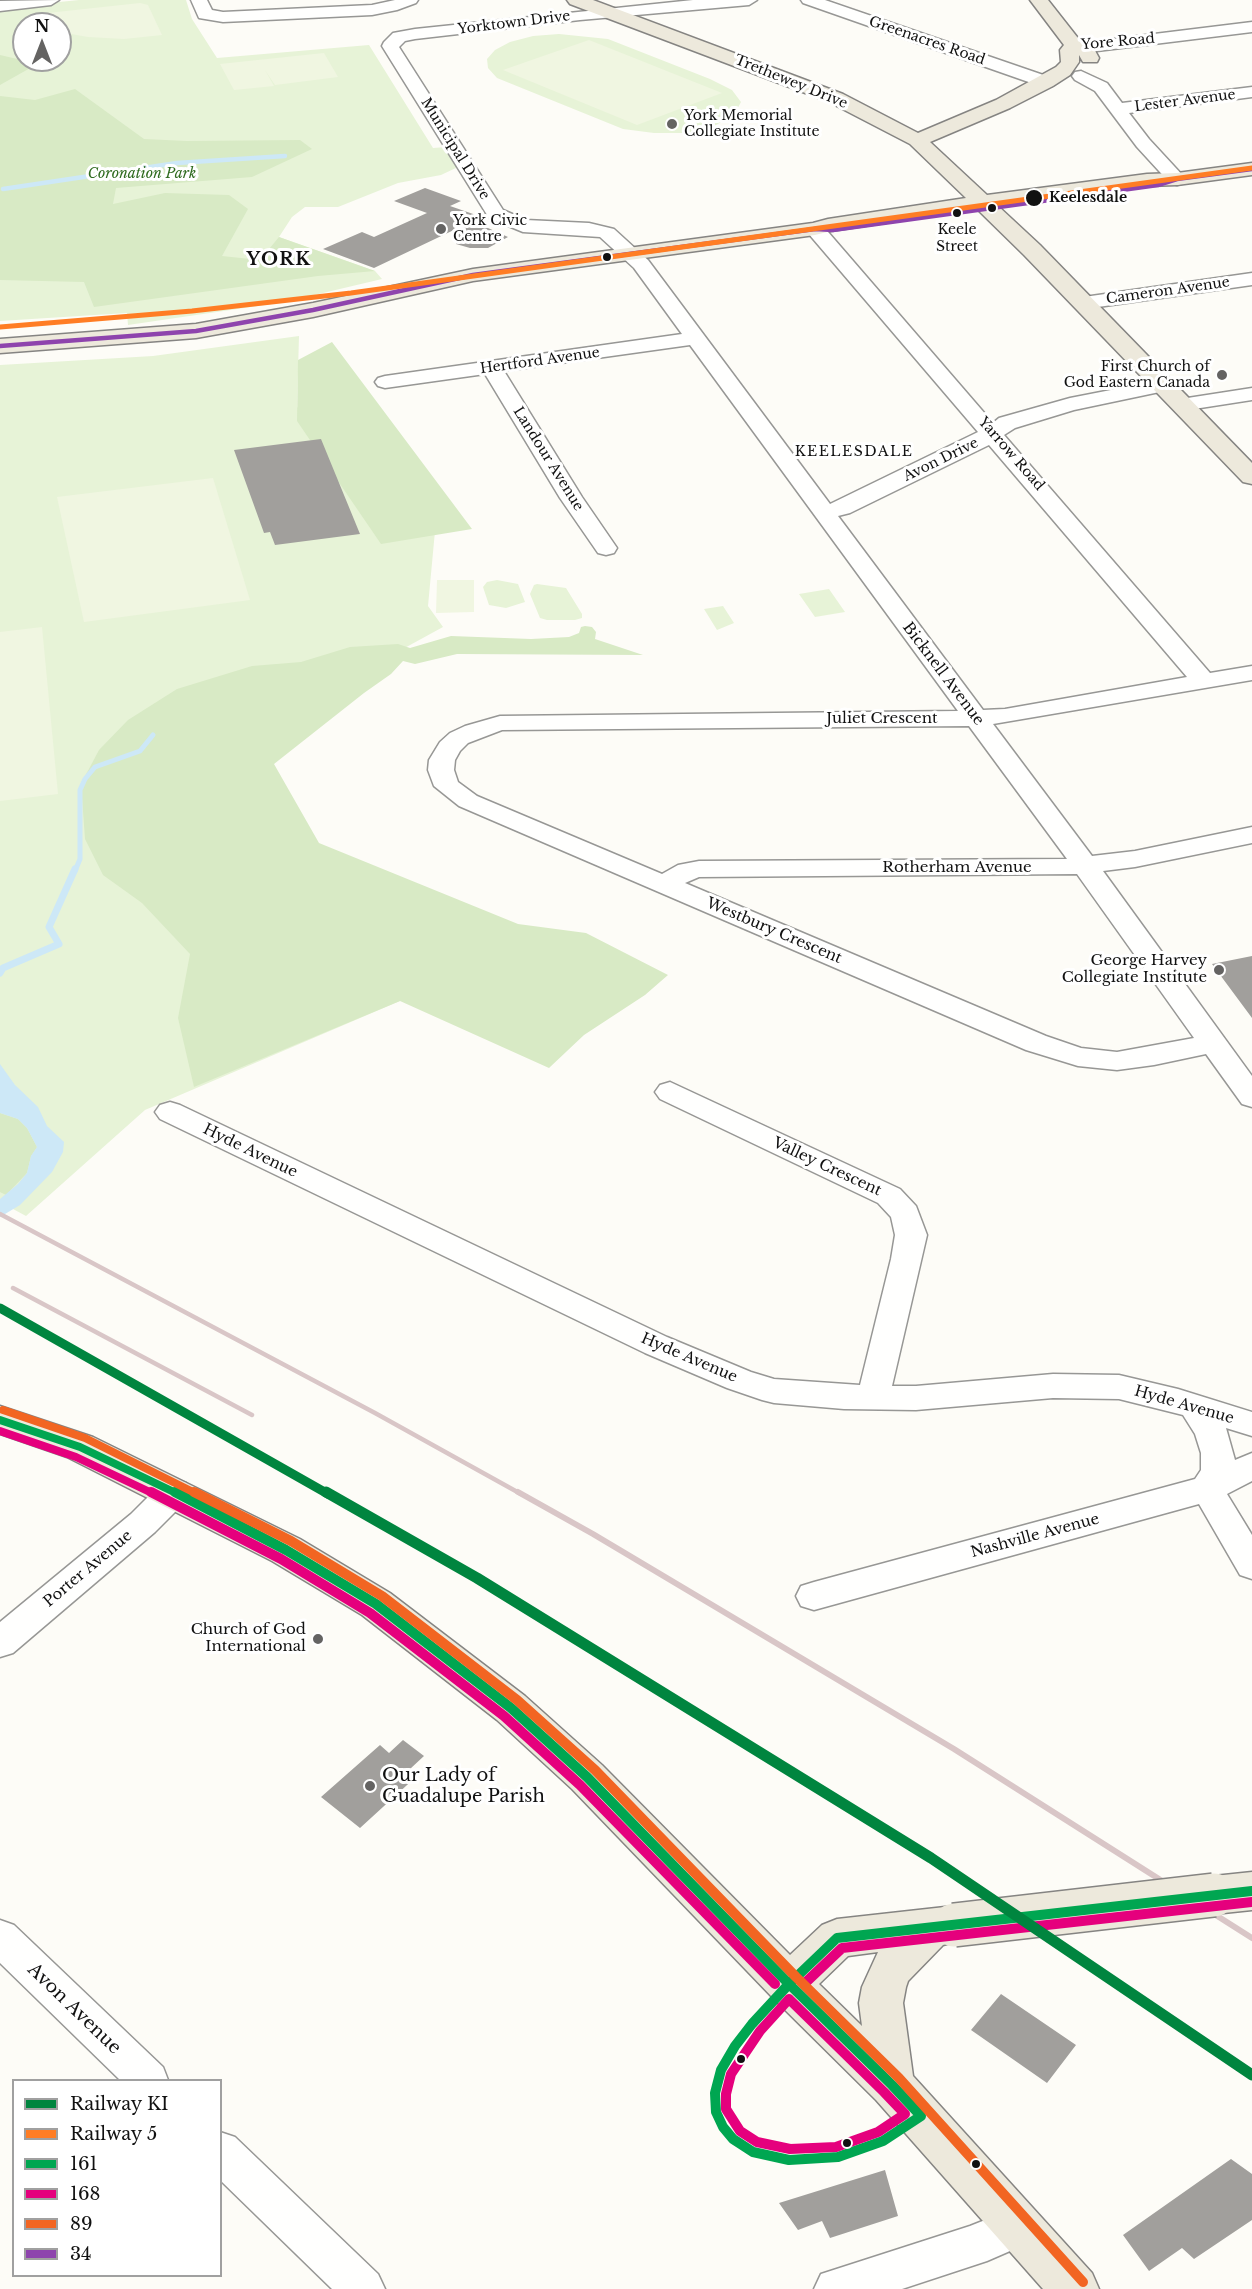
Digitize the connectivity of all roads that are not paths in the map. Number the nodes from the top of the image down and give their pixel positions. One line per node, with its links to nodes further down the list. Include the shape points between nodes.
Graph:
1 (51, 0): 8 (street)
2 (198, 0): 3 (street, via 205,14 223,17 372,10)
3 (410, 0)
4 (576, 0): 9 (main road, Trethewey Drive)
5 (749, 0): 9 (street, Yorktown Drive)
6 (809, 0): 13 (street, Greenacres Road)
7 (1039, 0): 12 (main road)
8 (0, 6)
9 (613, 14): 11 (street, Yorktown Drive); 17 (main road, Trethewey Drive, via 836,98)
10 (1252, 27): 12 (street, Yore Road, via 1096,46)
11 (415, 34): 22 (street, Municipal Drive, via 399,37 390,46 496,214 523,226 603,232)
12 (1075, 61): 13 (main road, Yore Road); 15 (main road, Yore Road, via 1033,95); 16 (street)
13 (1046, 82): 15 (main road, Yore Road)
14 (1252, 92): 16 (street, Lester Avenue)
15 (1003, 104): 17 (main road, Yore Road)
16 (1118, 109): 19 (street)
17 (917, 140): 20 (main road, Trethewey Drive)
18 (1252, 169): 19 (main road)
19 (1177, 180): 20 (main road)
20 (987, 205): 21 (main road, via 833,230); 24 (main road)
21 (815, 229): 22 (main road); 32 (street, Yarrow Road)
22 (631, 254): 25 (street, Bicknell Avenue); 26 (main road, via 473,275 196,331)
23 (1252, 279): 24 (street, Cameron Avenue)
24 (1084, 303): 29 (main road)
25 (695, 338): 27 (street, Hertford Avenue); 34 (street, Bicknell Avenue)
26 (0, 346)
27 (492, 368): 28 (street, Hertford Avenue); 35 (street, Landour Avenue)
28 (385, 382)
29 (1162, 386): 31 (main road); 32 (street, Avon Drive, via 1070,404 1007,423)
30 (1252, 394): 31 (street)
31 (1180, 405): 33 (main road)
32 (992, 432): 34 (street, Avon Drive, via 842,508); 37 (street, Yarrow Road)
33 (1252, 477)
34 (825, 512): 38 (street, Bicknell Avenue)
35 (606, 548)
36 (1252, 673): 37 (street, Juliet Crescent)
37 (1204, 681): 38 (street, Juliet Crescent, via 1009,716)
38 (976, 718): 39 (street, Juliet Crescent); 41 (street, Bicknell Avenue)
39 (509, 723): 42 (street, Westbury Crescent, via 474,731 448,747 441,770 447,786 477,805)
40 (1252, 835): 41 (street, Rotherham Avenue, via 1135,859)
41 (1084, 865): 42 (street, Rotherham Avenue, via 699,869); 43 (street, Bicknell Avenue)
42 (663, 884): 43 (street, Westbury Crescent, via 1058,1051 1117,1061)
43 (1213, 1043): 45 (street, Bicknell Avenue)
44 (670, 1092): 47 (street, Valley Crescent, via 889,1196 905,1213 911,1235 907,1259)
45 (1252, 1097)
46 (170, 1112): 47 (street, Hyde Avenue, via 656,1345 739,1380 774,1391)
47 (873, 1398): 48 (street, Hyde Avenue, via 1091,1386 1119,1387)
48 (1195, 1407): 50 (street, Hyde Avenue); 52 (street, via 1211,1431 1218,1453 1218,1472)
49 (0, 1420): 53 (main road, via 80,1447)
50 (1252, 1424)
51 (1252, 1466): 52 (street, Nashville Avenue)
52 (1207, 1489): 54 (street); 55 (street, Nashville Avenue)
53 (174, 1492): 56 (street, Porter Avenue, via 143,1523); 60 (main road, via 286,1550 376,1604 511,1708 587,1777)
54 (1252, 1565)
55 (814, 1596)
56 (0, 1643)
57 (1233, 1893): 58 (main road, bridge)
58 (942, 1926): 60 (main road, via 837,1938); 62 (main road, via 891,1969 884,1987 881,2003)
59 (0, 1937): 61 (street, Avon Avenue)
60 (789, 1984): 62 (main road)
61 (147, 2079)
62 (892, 2085): 64 (main road)
63 (222, 2153): 65 (street)
64 (1018, 2227): 66 (street, via 972,2246); 67 (main road)
65 (363, 2289)
66 (836, 2289)
67 (1075, 2289)

